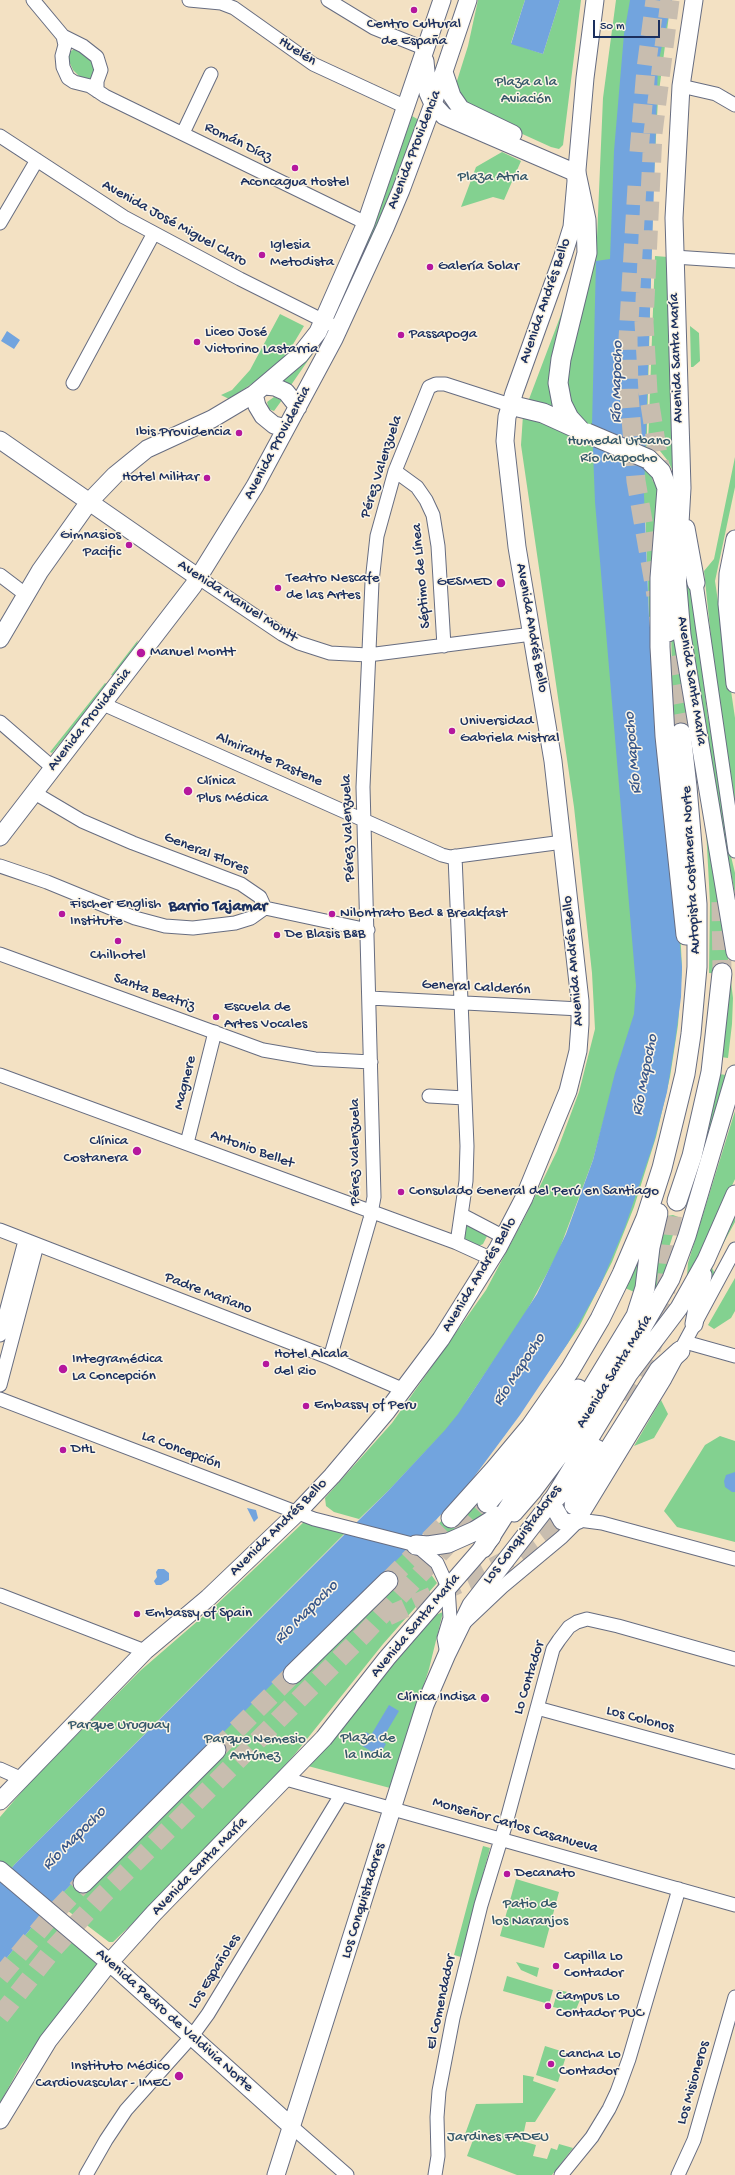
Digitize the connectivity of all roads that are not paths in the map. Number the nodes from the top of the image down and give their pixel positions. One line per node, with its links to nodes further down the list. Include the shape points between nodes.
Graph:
1 (32, 0): 9 (street)
2 (189, 0): 8 (street, Huelén)
3 (328, 0): 10 (street, via 374,28)
4 (442, 0): 10 (main road, Avenida Providencia)
5 (468, 0): 11 (main road, Avenida Providencia)
6 (595, 0): 21 (main road, Avenida Andrés Bello)
7 (694, 0): 13 (main road, Avenida Santa María)
8 (209, 1): 17 (street, Huelén, via 234,8 313,64)
9 (63, 36): 14 (street, via 83,46 97,57 101,70); 14 (street, Román Díaz, via 64,71 74,82 90,86)
10 (426, 49): 15 (main road, via 426,85); 17 (main road, Avenida Providencia)
11 (444, 72): 15 (main road, Avenida Providencia); 21 (main road, via 452,96 461,109)
12 (211, 74): 18 (street)
13 (681, 86): 16 (street, via 716,94); 25 (main road, Avenida Santa María, via 675,163)
14 (97, 91): 18 (street, Román Díaz)
15 (433, 104): 21 (main road, via 448,118); 27 (main road, Avenida Providencia, via 401,190)
16 (735, 105)
17 (406, 106): 23 (main road, Avenida Providencia)
18 (183, 133): 23 (street, Román Díaz)
19 (0, 136): 20 (street, Avenida José Miguel Claro)
20 (37, 160): 22 (street); 24 (street, Avenida José Miguel Claro, via 124,217)
21 (577, 168): 30 (main road, Avenida Andrés Bello, via 573,217 568,239); 33 (highway, via 586,220 587,253 561,359 558,382 560,397 566,411)
22 (0, 223)
23 (366, 223): 27 (main road, Avenida Providencia)
24 (154, 233): 27 (street, Avenida José Miguel Claro); 28 (street)
25 (674, 256): 26 (street); 37 (main road, Avenida Santa María)
26 (735, 261)
27 (331, 324): 29 (main road); 31 (main road, Avenida Providencia)
28 (72, 383)
29 (260, 390): 31 (main road, via 275,387 286,392); 32 (main road, via 256,406 274,425); 36 (main road, via 212,419 148,449 115,475)
30 (510, 405): 33 (highway, via 543,413); 35 (street, Pérez Valenzuela, via 445,384 431,385 410,429); 44 (main road, Avenida Andrés Bello, via 505,427 506,465)
31 (298, 407): 32 (main road, Avenida Providencia)
32 (286, 428): 41 (main road, Avenida Providencia, via 248,500)
33 (583, 432): 49 (highway, bridge, via 648,459 661,472 667,488 659,601)
34 (0, 440): 36 (main road, Avenida Manuel Montt)
35 (395, 471): 46 (street, Séptimo de Línea, via 417,487 433,515 438,546); 47 (street, Pérez Valenzuela, via 384,504 375,548)
36 (89, 502): 41 (main road, Avenida Manuel Montt); 43 (main road)
37 (681, 506): 40 (main road, Avenida Santa María); 42 (main road)
38 (735, 539): 48 (main road, via 728,574 727,604)
39 (0, 575): 43 (street)
40 (677, 576): 42 (main road, via 687,577); 49 (highway); 64 (main road, Avenida Santa María, via 682,635)
41 (199, 578): 47 (street, Avenida Manuel Montt, via 299,643 330,653); 50 (main road, Avenida Providencia)
42 (696, 583): 56 (street)
43 (25, 594): 45 (main road)
44 (532, 634): 46 (street, Avenida Manuel Montt); 58 (main road, Avenida Andrés Bello, via 553,761)
45 (0, 639)
46 (444, 646): 47 (street, Avenida Manuel Montt)
47 (368, 655): 55 (street, Pérez Valenzuela)
48 (735, 684)
49 (662, 686): 71 (highway, via 666,758 685,919)
50 (103, 704): 53 (main road, Avenida Providencia); 55 (street, Almirante Pastene)
51 (0, 722): 53 (street)
52 (681, 733): 71 (highway, Autopista Costanera Norte, via 698,927 697,974)
53 (52, 767): 54 (main road, Avenida Providencia)
54 (33, 792): 57 (main road, Avenida Providencia); 62 (street, General Flores, via 88,823 241,884 260,897)
55 (365, 821): 60 (street, Almirante Pastene, via 442,855); 63 (street, Pérez Valenzuela)
56 (733, 824): 59 (street)
57 (0, 837)
58 (562, 842): 60 (street, Almirante Pastene); 69 (main road, Avenida Andrés Bello)
59 (735, 851)
60 (455, 856): 68 (street)
61 (0, 866): 62 (street, via 135,918 160,925 193,928 236,923 251,918)
62 (265, 908): 63 (street)
63 (368, 930): 67 (street, Pérez Valenzuela)
64 (735, 952)
65 (0, 954): 70 (street, Santa Beatriz)
66 (722, 973): 80 (highway, via 710,1079 692,1156)
67 (370, 998): 68 (street, General Calderón); 72 (street, Pérez Valenzuela)
68 (461, 1003): 69 (street, General Calderón); 76 (street)
69 (580, 1009): 84 (main road, Avenida Andrés Bello, via 578,1051 568,1090 524,1198)
70 (215, 1032): 72 (street, Santa Beatriz, via 273,1052 315,1059); 78 (street, Magnere)
71 (691, 1034): 77 (highway, Autopista Costanera Norte, via 681,1096)
72 (371, 1062): 81 (street, Pérez Valenzuela, via 374,1197)
73 (735, 1074): 110 (main road, Avenida Santa María, via 687,1236 661,1298 555,1463)
74 (0, 1075): 78 (street, Antonio Bellet)
75 (429, 1096): 76 (street)
76 (465, 1098): 82 (street, via 467,1162)
77 (671, 1137): 105 (highway, via 650,1247 645,1288 638,1312 568,1428); 108 (highway, Autopista Costanera Norte, via 646,1218 600,1319 570,1370 531,1426)
78 (187, 1142): 81 (street, Antonio Bellet)
79 (735, 1194): 89 (main road, Los Conquistadores)
80 (677, 1201)
81 (372, 1212): 86 (street, Antonio Bellet); 96 (street, Pérez Valenzuela)
82 (462, 1215): 84 (street); 86 (street)
83 (0, 1230): 85 (street, Padre Mariano)
84 (504, 1237): 88 (main road, Avenida Andrés Bello)
85 (31, 1243): 92 (street); 96 (street, Padre Mariano); 98 (street)
86 (457, 1243): 88 (street, Antonio Bellet)
87 (735, 1249): 91 (street)
88 (492, 1259): 100 (main road, Avenida Andrés Bello, via 450,1326)
89 (706, 1260): 91 (main road); 103 (main road, Los Conquistadores, via 679,1308 629,1374)
90 (632, 1298): 104 (highway, via 609,1341 567,1406)
91 (694, 1324): 93 (street)
92 (0, 1335)
93 (683, 1346): 94 (street); 107 (highway, via 659,1370)
94 (721, 1352): 95 (street); 97 (street)
95 (735, 1356)
96 (330, 1358): 100 (street, Padre Mariano)
97 (735, 1363)
98 (2, 1372): 99 (street)
99 (0, 1386)
100 (404, 1390): 106 (main road, Avenida Andrés Bello)
101 (1, 1397): 106 (street, La Concepción)
102 (626, 1401): 103 (highway, via 590,1460)
103 (551, 1502): 107 (main road, via 562,1521 570,1523); 115 (main road, Los Conquistadores, via 479,1594)
104 (487, 1503)
105 (505, 1512): 109 (highway, via 488,1524 448,1543 428,1546); 110 (highway)
106 (297, 1513): 109 (street, La Concepción); 116 (main road, Avenida Andrés Bello, via 216,1591)
107 (577, 1513): 111 (street, via 602,1523); 115 (street, Los Conquistadores, via 562,1537 502,1587)
108 (451, 1518)
109 (416, 1544): 113 (street, via 437,1563)
110 (483, 1548): 113 (main road, Avenida Santa María)
111 (735, 1559)
112 (388, 1581): 119 (highway)
113 (448, 1588): 117 (street, via 450,1618 444,1638); 125 (main road, Avenida Santa María, via 380,1667 328,1733)
114 (0, 1595): 116 (street)
115 (458, 1629): 117 (main road, Los Conquistadores)
116 (145, 1651): 124 (main road, Avenida Andrés Bello)
117 (447, 1654): 128 (main road, Los Conquistadores, via 425,1705)
118 (735, 1659): 120 (street, Lo Contador, via 588,1619 569,1627 553,1649)
119 (293, 1674)
120 (537, 1708): 122 (street, Los Colonos); 129 (street, Lo Contador)
121 (216, 1750): 131 (highway)
122 (735, 1762)
123 (0, 1769): 124 (street)
124 (20, 1778): 127 (main road, Avenida Andrés Bello)
125 (286, 1779): 126 (street, Monseñor Carlos Casanueva); 134 (main road, Avenida Santa María, via 154,1913)
126 (341, 1795): 128 (street, Monseñor Carlos Casanueva); 136 (street, Los Españoles, via 229,1980)
127 (0, 1801)
128 (392, 1809): 129 (street, Monseñor Carlos Casanueva); 138 (main road, Los Conquistadores)
129 (501, 1839): 132 (street, Monseñor Carlos Casanueva); 142 (street, El Comendador, via 481,1905 450,2033 439,2091 438,2156)
130 (2, 1872): 134 (main road, Avenida Pedro de Valdivia Norte)
131 (83, 1883)
132 (679, 1889): 133 (street, Monseñor Carlos Casanueva); 143 (street, via 617,2092 592,2137)
133 (735, 1905)
134 (110, 1963): 136 (main road, Avenida Pedro de Valdivia Norte); 137 (main road, Avenida Santa María, via 48,2041)
135 (735, 1997): 144 (street, Los Misioneros, via 694,2140)
136 (192, 2036): 138 (main road, Avenida Pedro de Valdivia Norte); 139 (street, Los Españoles, via 126,2110)
137 (0, 2120)
138 (291, 2126): 140 (main road, Los Conquistadores); 141 (street, Avenida Pedro de Valdivia Norte)
139 (86, 2175)
140 (276, 2175)
141 (347, 2175)
142 (435, 2175)
143 (560, 2175)
144 (678, 2175)

